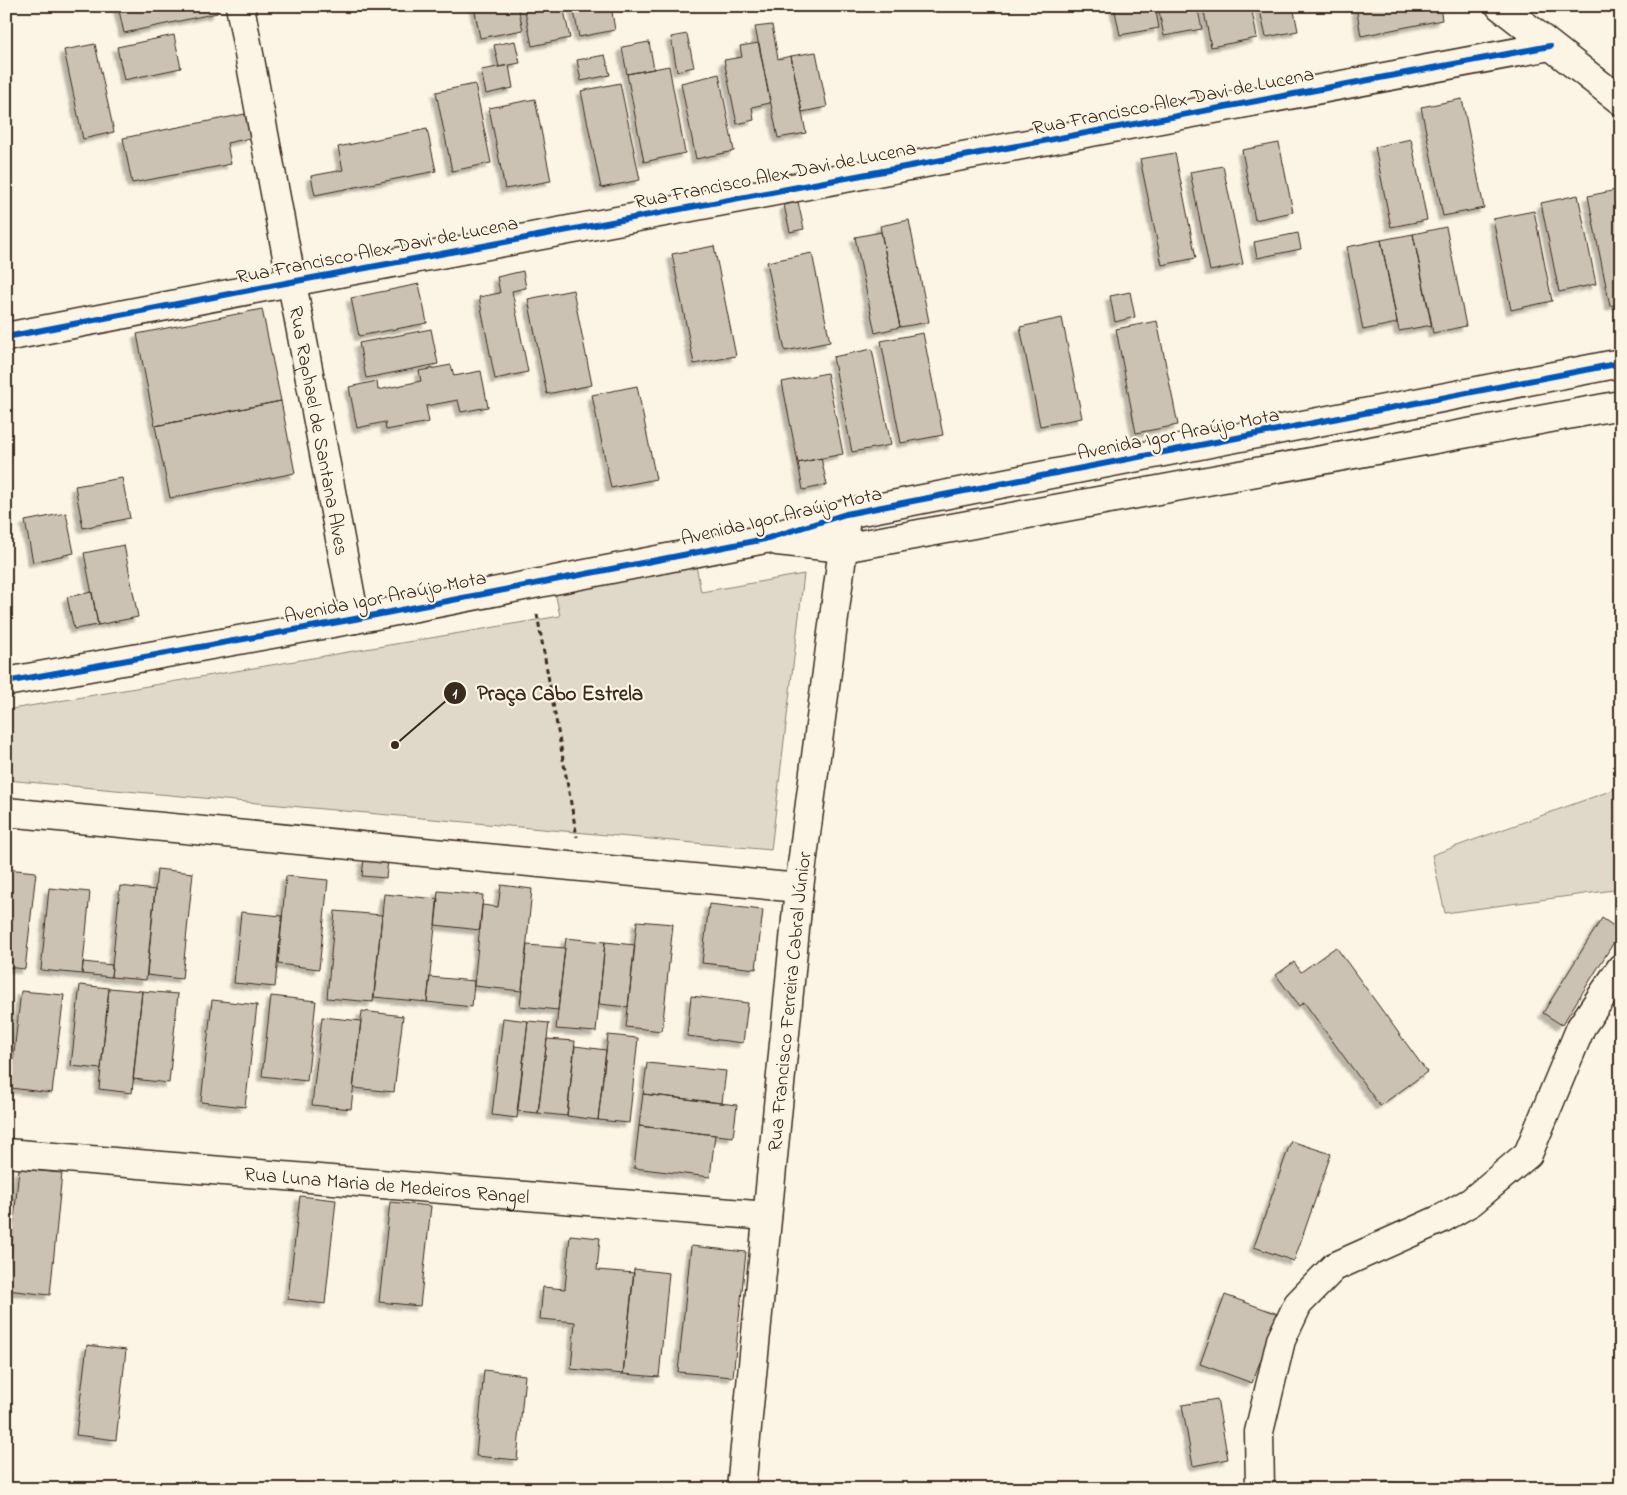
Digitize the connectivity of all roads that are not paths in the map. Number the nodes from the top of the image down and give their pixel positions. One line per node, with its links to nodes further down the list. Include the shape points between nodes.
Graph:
1 (240, 6): 5 (street, Rua Raphael de Santana Alves)
2 (1500, 6): 3 (street)
3 (1550, 46): 4 (street); 5 (street, Rua Francisco Alex Davi de Lucena)
4 (1621, 101)
5 (291, 282): 6 (street, Rua Francisco Alex Davi de Lucena); 12 (street, Rua Raphael de Santana Alves)
6 (6, 337)
7 (1621, 363): 9 (street, Avenida Igor Araújo Mota)
8 (1621, 405): 11 (street, Avenida Igor Araújo Mota)
9 (846, 514): 10 (street, Avenida Igor Araújo Mota); 11 (street, Rua Francisco Ferreira Cabral Júnior)
10 (765, 539): 11 (street, Avenida Igor Araújo Mota); 12 (street, Avenida Igor Araújo Mota)
11 (843, 548): 15 (street, Rua Francisco Ferreira Cabral Júnior)
12 (355, 619): 13 (street, Avenida Igor Araújo Mota)
13 (6, 682)
14 (6, 812): 15 (street)
15 (799, 888): 18 (street, Rua Francisco Ferreira Cabral Júnior)
16 (1621, 968): 20 (street, via 1581,1027 1528,1154 1502,1177 1441,1219 1334,1267 1298,1304 1281,1340 1259,1432)
17 (6, 1153): 18 (street, Rua Luna Maria de Medeiros Rangel)
18 (767, 1216): 19 (street, Rua Francisco Ferreira Cabral Júnior)
19 (741, 1489)
20 (1260, 1489)

